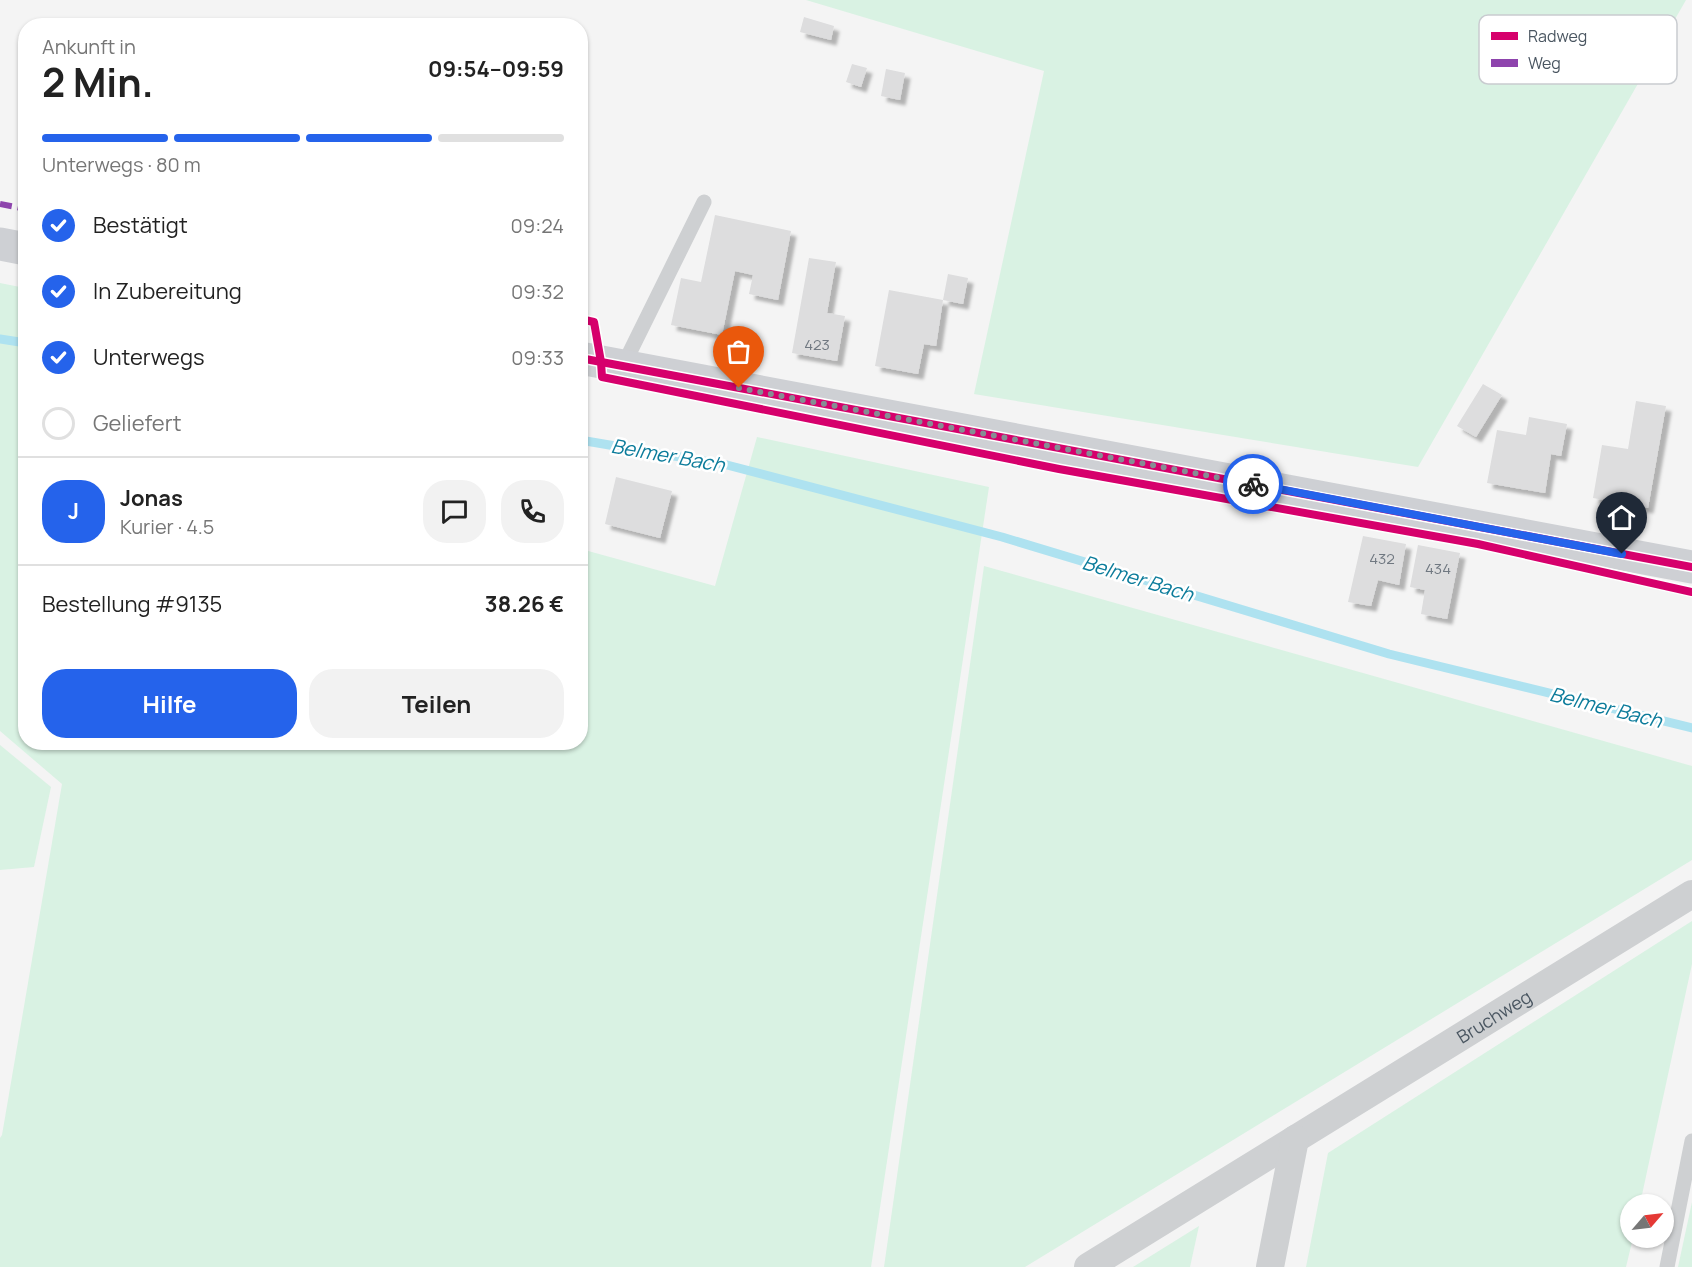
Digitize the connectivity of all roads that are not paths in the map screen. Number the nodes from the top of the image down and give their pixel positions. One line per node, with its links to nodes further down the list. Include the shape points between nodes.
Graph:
1 (704, 202): 5 (lane)
2 (0, 244): 3 (street)
3 (18, 247)
4 (588, 359): 5 (street)
5 (623, 366): 6 (street)
6 (1692, 567)
7 (1692, 894): 8 (street, Bruchweg)
8 (1295, 1139): 10 (street, Bruchweg); 11 (street)
9 (1692, 1141): 12 (lane)
10 (1088, 1267)
11 (1270, 1267)
12 (1667, 1267)

